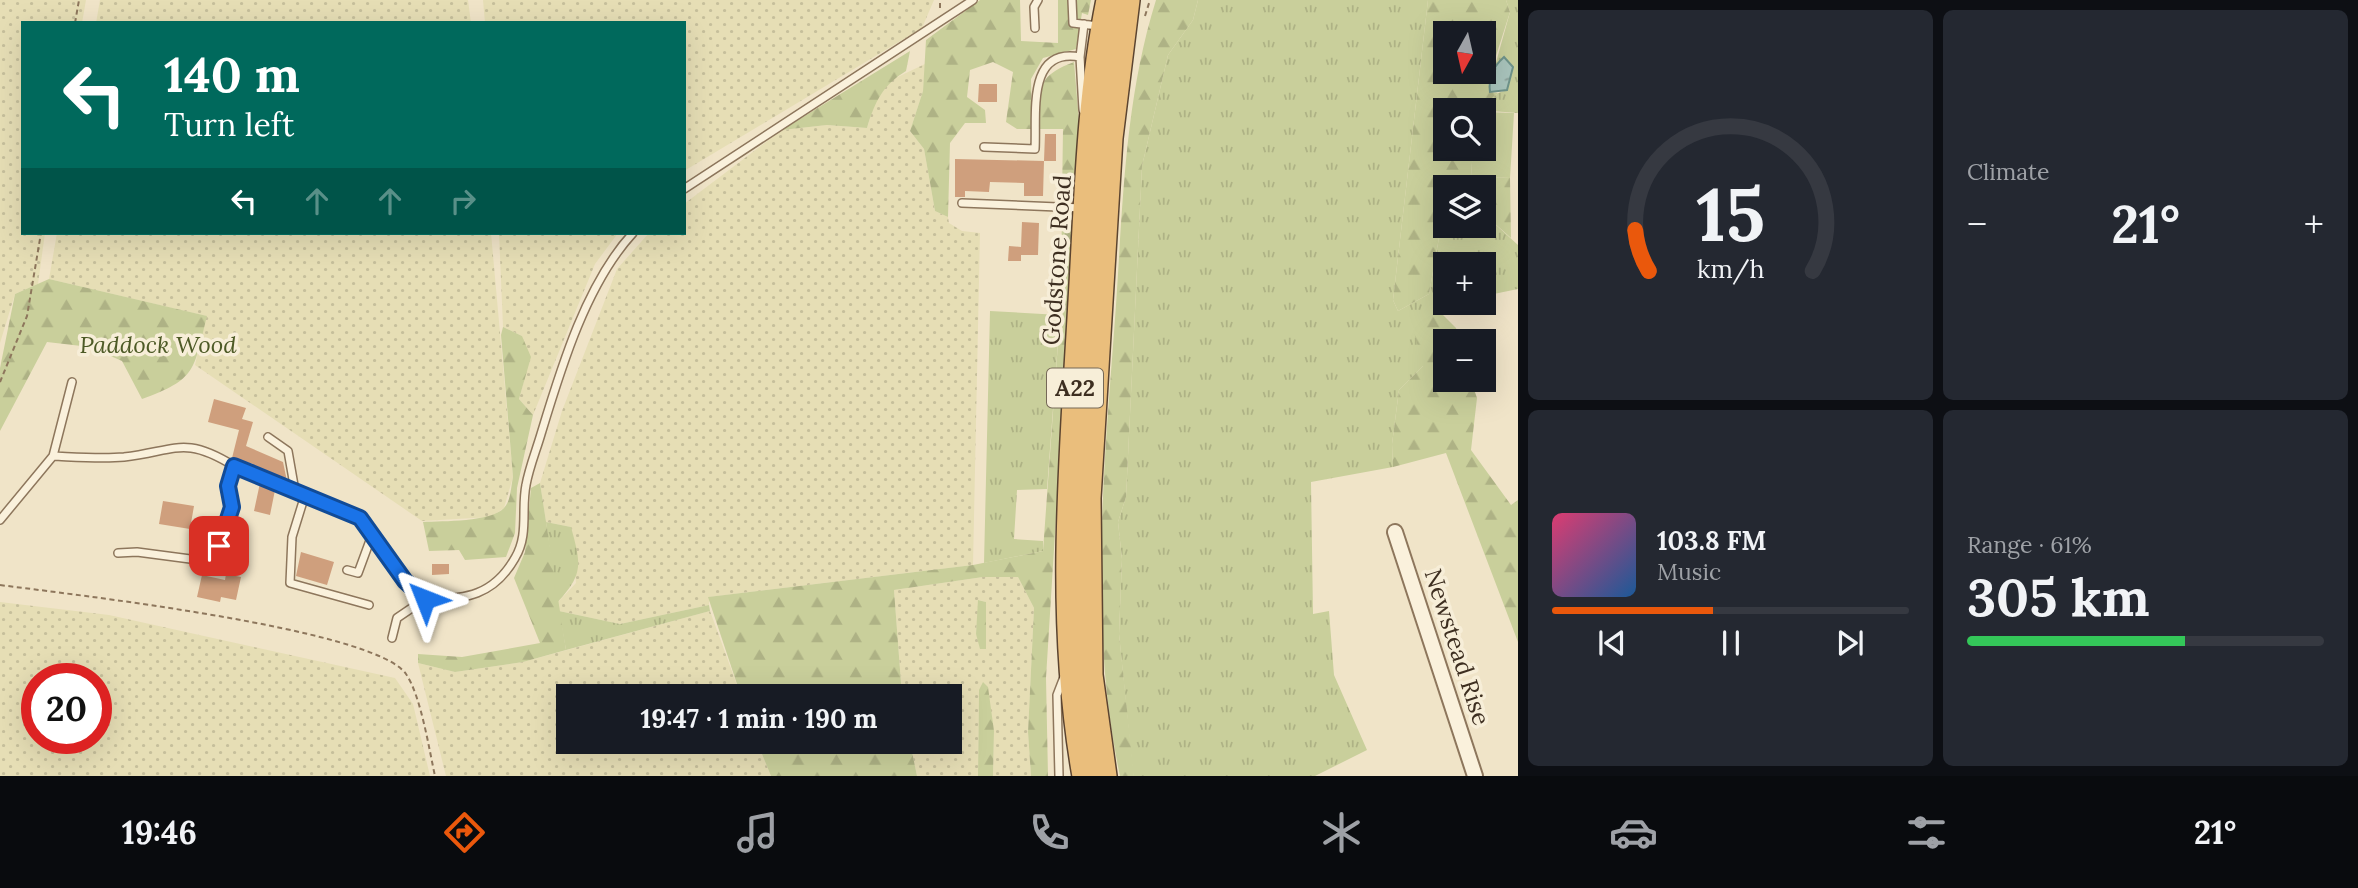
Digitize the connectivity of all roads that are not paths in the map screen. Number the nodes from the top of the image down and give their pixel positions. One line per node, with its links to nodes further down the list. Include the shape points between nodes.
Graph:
1 (973, 0): 11 (lane)
2 (1038, 0): 7 (lane)
3 (1072, 0): 6 (lane, via 1073,23)
4 (1108, 0): 6 (highway, Godstone Road / A22)
5 (1128, 0): 32 (highway, Godstone Road / A22, via 1111,138 1089,498 1090,663)
6 (1093, 25): 8 (lane); 9 (highway, Godstone Road / A22)
7 (1035, 28)
8 (1080, 57): 9 (lane); 10 (lane, via 1059,58 1039,76 1035,149)
9 (1090, 146): 13 (highway, Godstone Road / A22)
10 (984, 147)
11 (686, 188)
12 (962, 203): 13 (lane)
13 (1086, 209): 29 (highway, Godstone Road / A22, via 1068,508)
14 (631, 235): 26 (lane, via 592,295 553,394 526,485 522,546 515,559 486,592 447,600)
15 (72, 382): 17 (lane)
16 (268, 437): 19 (lane, via 288,451)
17 (53, 456): 18 (lane, via 123,457 184,445); 21 (lane)
18 (234, 466): 19 (lane); 24 (lane, via 228,486 232,507 213,562)
19 (295, 491): 20 (lane)
20 (305, 495): 23 (lane, via 360,518); 27 (lane, via 292,537 290,583)
21 (0, 520)
22 (1395, 531): 33 (street, Newstead Rise)
23 (372, 535): 25 (lane, via 358,573); 26 (lane, via 405,581)
24 (118, 553)
25 (346, 570)
26 (425, 599): 28 (lane, via 397,618)
27 (369, 605)
28 (392, 638)
29 (1069, 664): 30 (lane, via 1057,695); 31 (highway, Godstone Road / A22)
30 (1059, 776)
31 (1084, 776)
32 (1105, 776)
33 (1475, 776)

